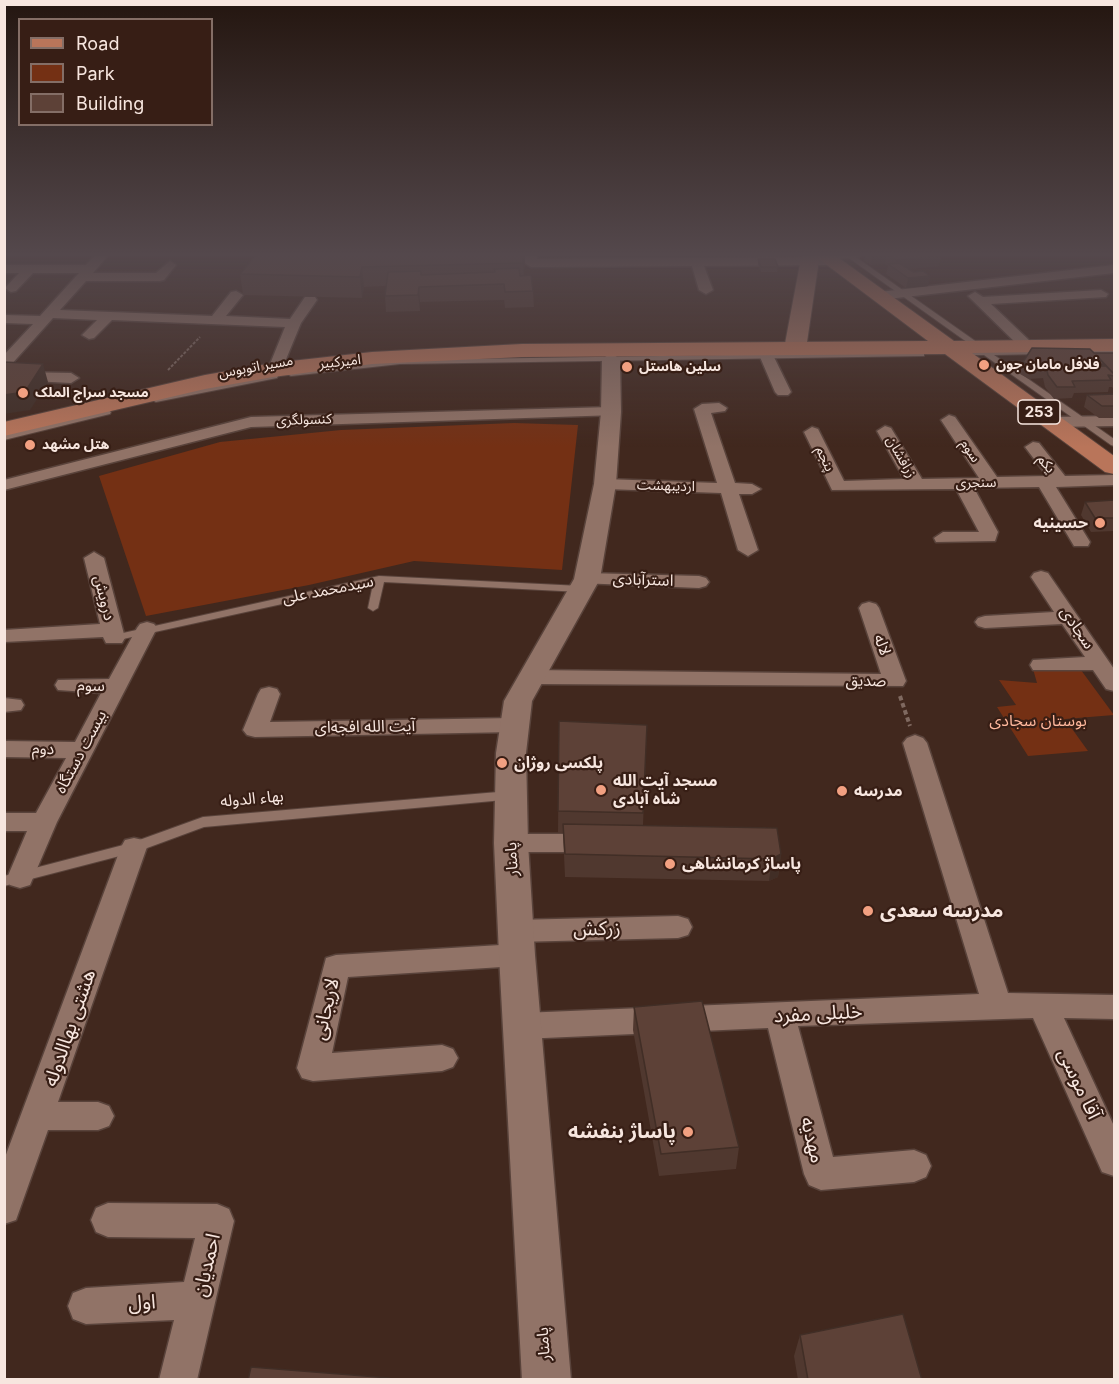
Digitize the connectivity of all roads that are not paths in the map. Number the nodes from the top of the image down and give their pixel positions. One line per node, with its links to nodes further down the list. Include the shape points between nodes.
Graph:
1 (47, 317): 22 (street)
2 (34, 318): 11 (street)
3 (107, 318): 14 (street)
4 (143, 318): 12 (street)
5 (218, 318): 12 (street)
6 (298, 318): 13 (street)
7 (807, 318): 17 (main road)
8 (914, 318): 18 (main road, 253)
9 (931, 318): 18 (lane)
10 (997, 318): 16 (street)
11 (4, 319)
12 (215, 321): 13 (street)
13 (294, 324): 23 (street)
14 (89, 335)
15 (1114, 345): 16 (main road, امیرکبیر)
16 (1027, 346): 18 (main road, امیرکبیر)
17 (795, 349): 18 (main road, امیرکبیر); 20 (main road, امیرکبیر)
18 (967, 350): 19 (lane, مسیر اتوبوس); 21 (lane, مسیر اتوبوس); 30 (lane); 32 (main road, 253)
19 (1114, 351)
20 (610, 354): 21 (lane, مسیر اتوبوس); 23 (main road, امیرکبیر, via 399,356); 28 (street, پامنار); 36 (lane, مسیر اتوبوس, via 400,362 277,376)
21 (767, 357): 26 (street)
22 (4, 364)
23 (274, 369): 33 (main road, امیرکبیر, via 146,394)
24 (4, 377): 25 (street)
25 (71, 378)
26 (783, 392)
27 (719, 408): 48 (street, via 702,409)
28 (611, 412): 44 (street, پامنار); 46 (street, کنسولگری, via 251,422)
29 (949, 420): 42 (street, سوم)
30 (1083, 421): 31 (street); 32 (street); 37 (lane)
31 (1114, 421)
32 (1053, 422): 39 (main road, 253)
33 (4, 429)
34 (885, 431): 45 (street, زرافشان)
35 (812, 432): 47 (street, پنجم)
36 (4, 437)
37 (1114, 443)
38 (1033, 447): 41 (street, یکم)
39 (1114, 467)
40 (1114, 480): 41 (street, سنجری)
41 (1052, 481): 42 (street, سنجری); 51 (street)
42 (991, 482): 43 (street, سنجری)
43 (962, 483): 45 (street, سنجری); 50 (street, via 989,532 988,537)
44 (605, 484): 48 (street, اردیبهشت); 57 (street, پامنار)
45 (916, 484): 47 (street, سنجری)
46 (4, 485)
47 (838, 486)
48 (727, 488): 49 (street, اردیبهشت); 52 (street)
49 (752, 489)
50 (943, 538)
51 (1081, 542)
52 (748, 550)
53 (94, 558): 63 (street, درویش)
54 (1041, 577): 60 (street, سجادی)
55 (379, 579): 57 (lane, سیدمحمد علی); 58 (lane); 62 (lane, سیدمحمد علی)
56 (699, 582): 57 (street, استرآبادی)
57 (584, 584): 66 (street, پامنار)
58 (373, 608)
59 (869, 608): 68 (street, لاله)
60 (1069, 617): 61 (street); 67 (street, سجادی)
61 (985, 622)
62 (147, 628): 63 (lane, سیدمحمد علی); 70 (street, بیست دستگاه)
63 (113, 634): 64 (street, سیدمحمد علی)
64 (4, 636)
65 (1041, 665): 67 (street)
66 (532, 677): 68 (street, صدیق); 72 (street, پامنار, via 518,701)
67 (1110, 677)
68 (895, 681)
69 (66, 685): 70 (street, سوم)
70 (116, 686): 75 (street, بیست دستگاه)
71 (269, 694): 72 (street, آیت الله افجه‌ای, via 255,730)
72 (514, 725): 76 (street, پامنار)
73 (915, 743): 85 (street)
74 (4, 749): 75 (street, دوم)
75 (82, 750): 78 (street, بیست دستگاه)
76 (511, 796): 79 (street, پامنار); 81 (lane, بهاء الدوله, via 224,819 203,822)
77 (4, 822): 78 (street)
78 (44, 822): 82 (street, بیست دستگاه)
79 (511, 843): 80 (street); 84 (street, پامنار)
80 (615, 843)
81 (135, 847): 82 (lane, بهاء الدوله); 91 (street, هشتی بهاالدوله)
82 (12, 880)
83 (678, 927): 84 (street, زرکش)
84 (516, 943): 89 (street, پامنار); 90 (street, لاریجانی, via 336,966 313,1068)
85 (997, 1005): 86 (street, خلیلی مفرد); 88 (street, خلیلی مفرد)
86 (1043, 1006): 87 (street, خلیلی مفرد); 93 (street, آقا موسی)
87 (1114, 1007)
88 (780, 1016): 89 (street, خلیلی مفرد); 95 (street, مهدیه, via 821,1174)
89 (522, 1026): 101 (street, پامنار)
90 (442, 1058)
91 (39, 1116): 92 (street); 96 (street, هشتی بهاالدوله)
92 (98, 1116)
93 (1105, 1120): 94 (street, آقا موسی)
94 (1114, 1161)
95 (914, 1166)
96 (4, 1208)
97 (108, 1220): 98 (street, احمدیان, via 217,1221)
98 (199, 1300): 99 (street, اول); 100 (street, احمدیان)
99 (86, 1306)
100 (178, 1380)
101 (547, 1380)

